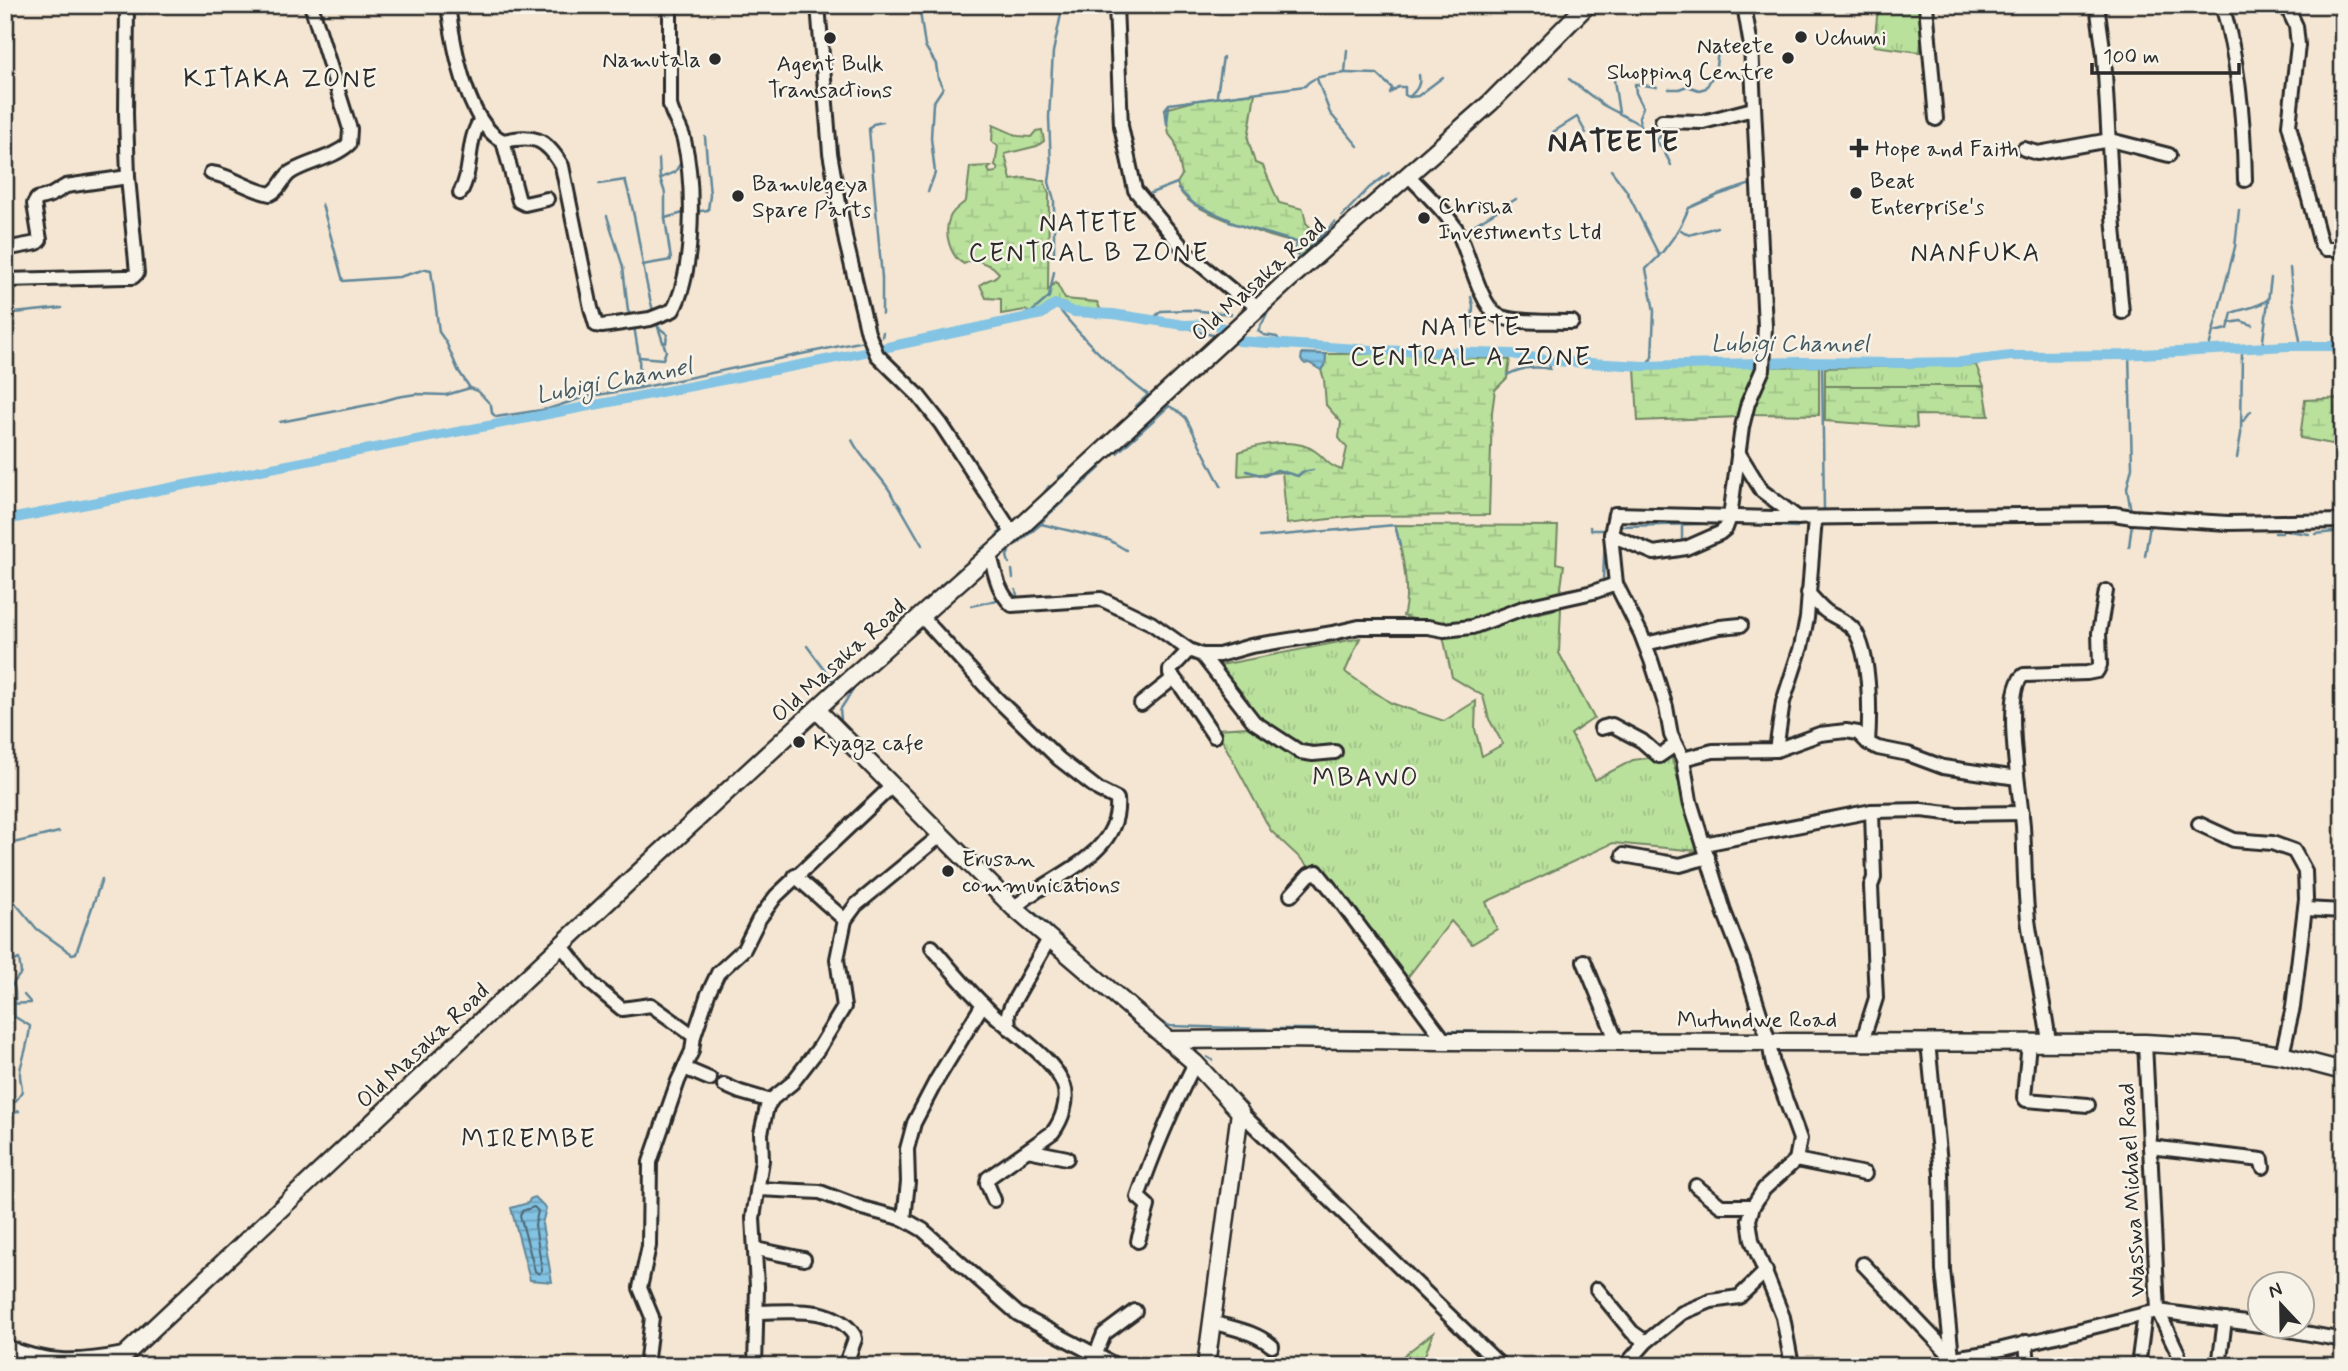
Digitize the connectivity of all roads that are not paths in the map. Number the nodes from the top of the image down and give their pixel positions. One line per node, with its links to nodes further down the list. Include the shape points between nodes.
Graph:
1 (127, 5): 23 (street)
2 (312, 5): 21 (street, via 350,129 349,144 289,173 270,194)
3 (448, 5): 15 (street, via 468,95)
4 (670, 5): 18 (street, via 670,105 684,138 693,200 687,261 673,310 650,319 596,325 562,166 538,139)
5 (818, 5): 38 (street, via 830,153 860,305 875,350 941,424)
6 (1116, 5): 30 (street, via 1121,126 1135,190 1186,253)
7 (1587, 5): 22 (main road, Old Masaka Road, via 1490,103)
8 (1744, 5): 13 (street)
9 (1926, 5): 14 (street)
10 (2097, 5): 17 (street)
11 (2222, 5): 24 (street, via 2234,44)
12 (2286, 5): 28 (street, via 2296,26 2298,46 2289,125 2321,244 2325,249)
13 (1753, 109): 16 (street, via 1703,122); 33 (street, via 1764,355)
14 (1936, 119)
15 (480, 121): 18 (street); 25 (street)
16 (1662, 121)
17 (2110, 140): 19 (street, via 2038,153); 20 (street); 31 (street)
18 (503, 141): 26 (street, via 519,201)
19 (2024, 149)
20 (2169, 155)
21 (211, 173)
22 (1408, 175): 30 (main road, Old Masaka Road); 32 (street, via 1457,230 1477,281 1497,315)
23 (128, 177): 27 (street, via 66,186 35,200 40,240); 29 (street, via 136,275)
24 (2245, 180)
25 (460, 193)
26 (547, 199)
27 (5, 249)
28 (2343, 249)
29 (5, 280)
30 (1260, 307): 38 (main road, Old Masaka Road)
31 (2122, 312)
32 (1572, 322)
33 (1738, 452): 34 (street, via 1762,491); 37 (street)
34 (1798, 518): 35 (street); 37 (street)
35 (1815, 518): 36 (street, via 2114,513 2228,523); 43 (street)
36 (2343, 521)
37 (1728, 523): 39 (street, via 1686,548 1654,553); 39 (street, via 1615,514)
38 (1013, 534): 40 (main road, Old Masaka Road)
39 (1611, 535): 41 (street)
40 (990, 555): 44 (main road, Old Masaka Road); 47 (street, via 999,586 1013,605 1101,599 1151,623)
41 (1616, 584): 46 (street); 48 (street, via 1526,607 1472,627 1359,627)
42 (2106, 591): 59 (street, via 2097,671 2024,675 2017,682)
43 (1808, 593): 54 (street, via 1856,632 1864,657); 56 (street, via 1804,635 1783,702)
44 (921, 616): 51 (main road, Old Masaka Road); 70 (street, via 1059,759 1117,799 1112,828 1100,847)
45 (1741, 625): 46 (street)
46 (1645, 644): 55 (street)
47 (1189, 650): 48 (street); 49 (street, via 1170,670)
48 (1202, 655): 57 (street, via 1254,722 1300,752)
49 (1174, 678): 50 (street); 53 (street)
50 (1141, 704)
51 (817, 710): 60 (main road); 75 (main road, Old Masaka Road)
52 (1601, 727): 55 (street, via 1612,724 1659,756)
53 (1214, 736)
54 (1868, 743): 56 (street, via 1858,733 1846,731 1820,734); 59 (street, via 1943,766)
55 (1675, 745): 58 (street)
56 (1776, 750): 58 (street, via 1713,751)
57 (1335, 752)
58 (1683, 759): 65 (street)
59 (2017, 778): 62 (street)
60 (892, 786): 64 (main road); 68 (street)
61 (1872, 811): 62 (street); 65 (street); 85 (street, via 1876,998)
62 (2021, 814): 88 (street, via 2024,890)
63 (2199, 824): 71 (street, via 2234,840 2272,842 2294,851 2305,871)
64 (941, 835): 70 (main road); 73 (street, via 856,905)
65 (1704, 844): 67 (street)
66 (1623, 855): 67 (street, via 1680,865)
67 (1708, 857): 84 (street)
68 (795, 876): 73 (street); 80 (street, via 759,919 740,954 715,976)
69 (1291, 895): 82 (street, via 1317,872)
70 (1014, 908): 74 (main road)
71 (2305, 909): 72 (street); 90 (street)
72 (2343, 911)
73 (845, 920): 96 (street, via 838,959 844,1007 799,1074)
74 (1049, 939): 79 (street, via 1010,1006); 81 (main road)
75 (561, 945): 80 (street, via 592,984 622,1009 651,1005); 129 (main road, Old Masaka Road)
76 (932, 947): 78 (street)
77 (1584, 961): 83 (street)
78 (983, 1004): 79 (street); 109 (street, via 914,1122 908,1141)
79 (1009, 1028): 100 (street, via 1056,1072 1067,1098 1053,1132)
80 (694, 1036): 92 (street)
81 (1168, 1040): 82 (main road, Mutundwe Road); 91 (main road)
82 (1445, 1041): 83 (main road, Mutundwe Road)
83 (1617, 1042): 84 (main road, Mutundwe Road)
84 (1769, 1042): 85 (main road, Mutundwe Road); 102 (street, via 1800,1139)
85 (1862, 1042): 86 (main road, Mutundwe Road)
86 (1928, 1042): 87 (main road, Mutundwe Road); 130 (street)
87 (2029, 1042): 88 (main road, Mutundwe Road); 97 (street, via 2026,1100)
88 (2049, 1042): 89 (main road, Mutundwe Road)
89 (2145, 1043): 90 (main road, Mutundwe Road); 99 (street, Wasswa Michael Road)
90 (2282, 1055): 93 (main road, Mutundwe Road)
91 (1195, 1063): 98 (main road); 110 (street, via 1138,1197 1148,1206)
92 (684, 1068): 94 (street); 132 (street, via 648,1175 649,1246 640,1288 652,1317)
93 (2343, 1070)
94 (710, 1079)
95 (724, 1085): 96 (street)
96 (771, 1101): 106 (street, via 761,1133)
97 (2088, 1105)
98 (1240, 1112): 120 (main road); 136 (street)
99 (2150, 1147): 103 (street, via 2262,1160); 118 (street, Wasswa Michael Road)
100 (1028, 1150): 101 (street); 107 (street, via 988,1178)
101 (1068, 1158)
102 (1796, 1160): 104 (street); 108 (street, via 1764,1189)
103 (2263, 1167)
104 (1865, 1174)
105 (1696, 1186): 108 (street, via 1721,1206)
106 (758, 1189): 109 (street, via 820,1192); 111 (street, via 753,1217)
107 (994, 1200)
108 (1753, 1206): 114 (street, via 1749,1220 1752,1240)
109 (904, 1219): 128 (street, via 923,1230 1018,1314)
110 (1138, 1241)
111 (756, 1249): 112 (street); 117 (street)
112 (804, 1259)
113 (1863, 1264): 130 (street)
114 (1766, 1271): 124 (street, via 1743,1295 1696,1306); 138 (street, via 1783,1317)
115 (1597, 1289): 124 (street)
116 (1135, 1311): 128 (street, via 1104,1334)
117 (756, 1312): 133 (street); 134 (street, via 802,1310 831,1316 854,1335)
118 (2152, 1313): 119 (street); 125 (street); 140 (street, Wasswa Michael Road); 141 (street, via 2178,1353)
119 (2225, 1320): 121 (street); 142 (street)
120 (1212, 1322): 127 (street, via 1244,1330); 135 (main road)
121 (2246, 1323)
122 (2316, 1335): 123 (street)
123 (2343, 1340)
124 (1646, 1342): 137 (street)
125 (2026, 1342): 130 (street); 139 (street)
126 (5, 1346): 129 (street, via 43,1359)
127 (1272, 1346)
128 (1095, 1356): 131 (street)
129 (119, 1360)
130 (1953, 1362)
131 (1111, 1365)
132 (646, 1366)
133 (755, 1366)
134 (845, 1366)
135 (1206, 1366)
136 (1501, 1366)
137 (1625, 1366)
138 (1793, 1366)
139 (2028, 1366)
140 (2138, 1366)
141 (2180, 1366)
142 (2220, 1366)

